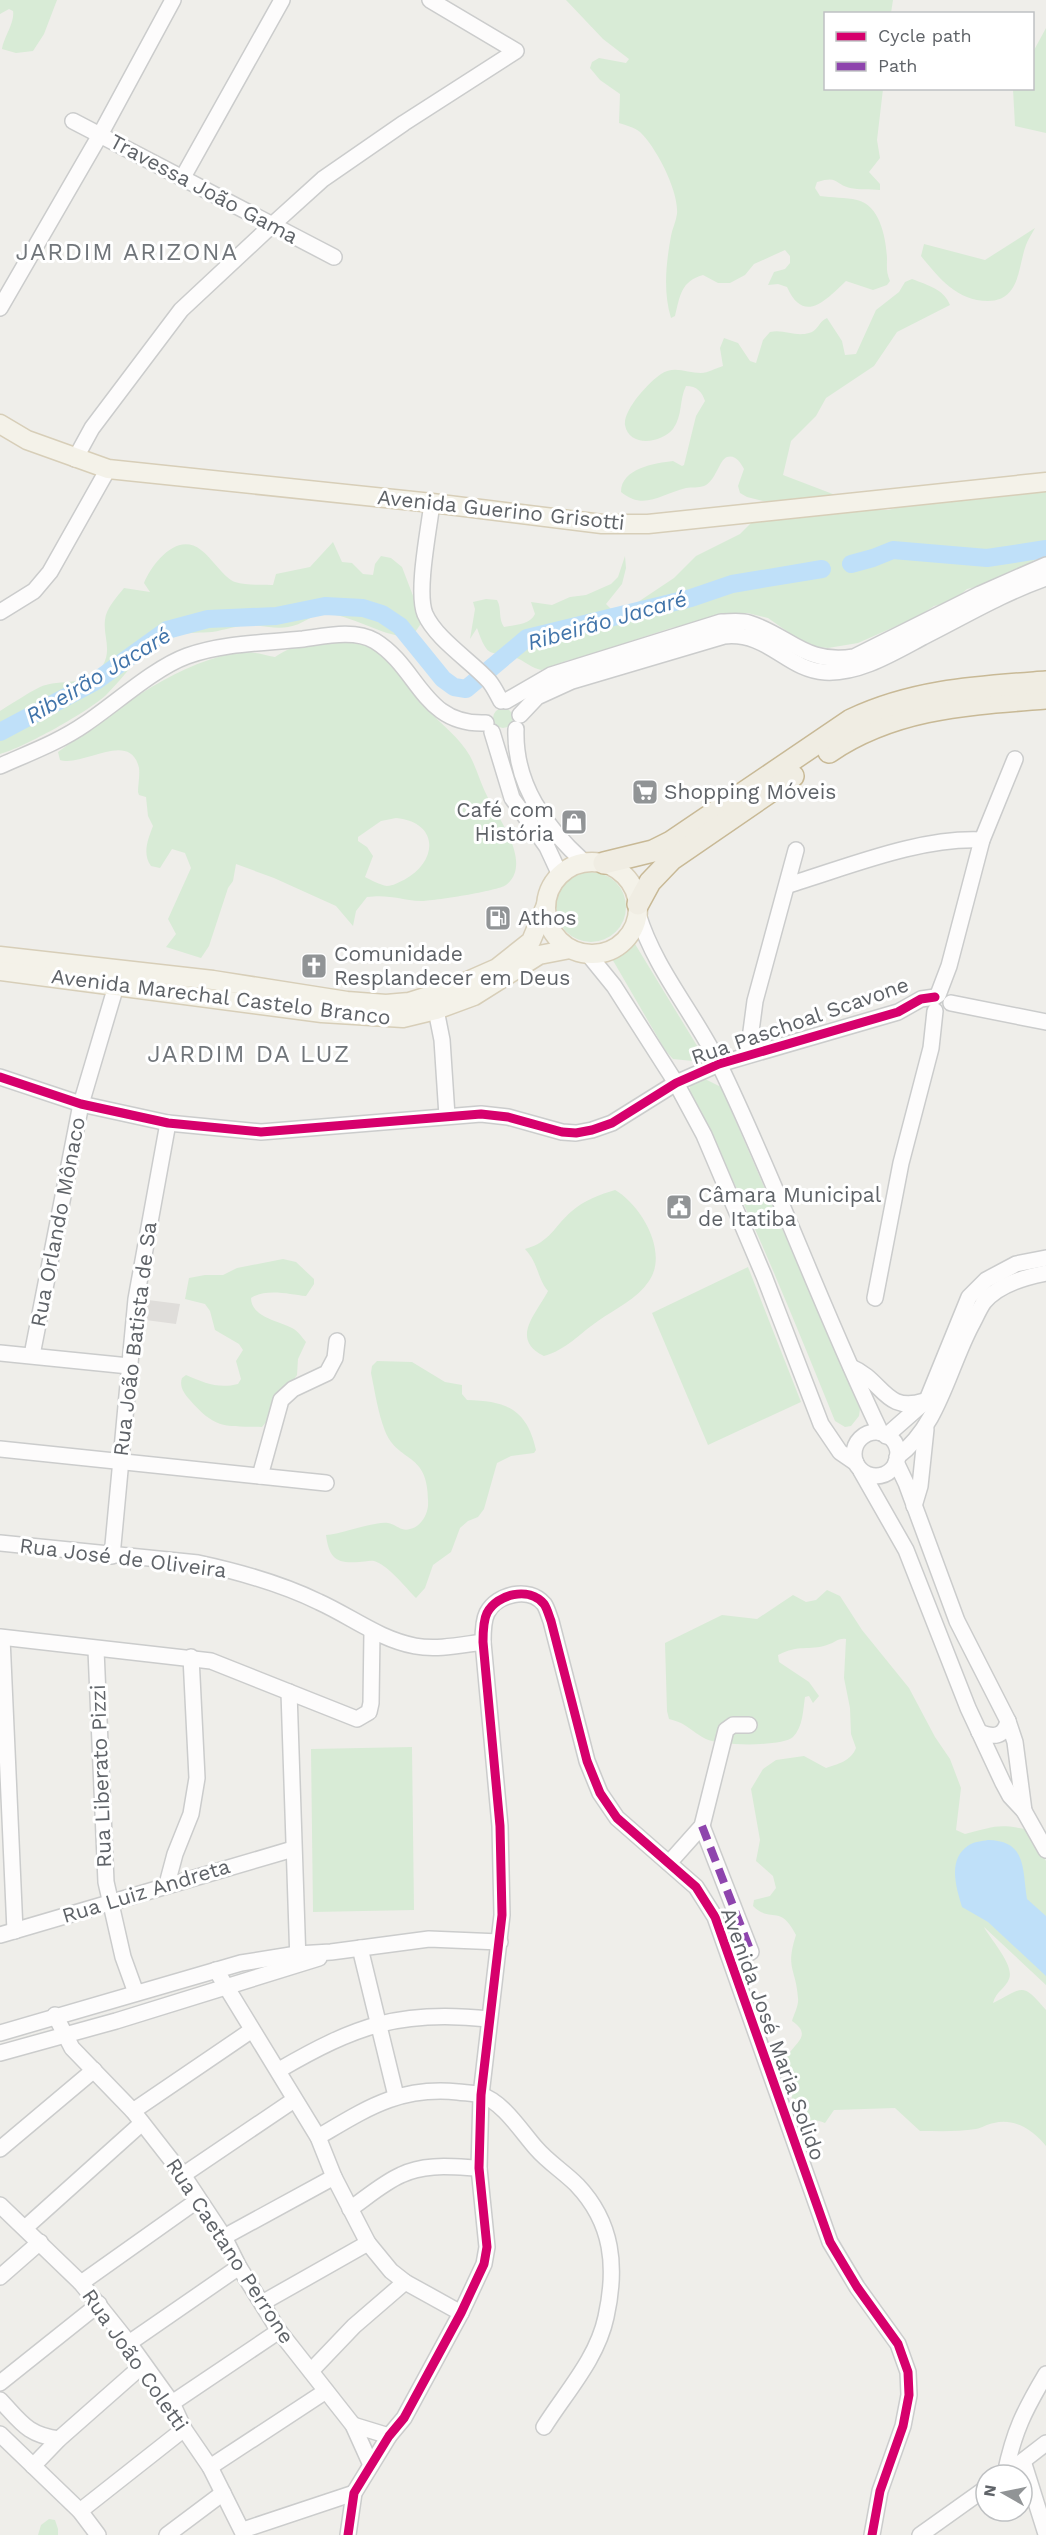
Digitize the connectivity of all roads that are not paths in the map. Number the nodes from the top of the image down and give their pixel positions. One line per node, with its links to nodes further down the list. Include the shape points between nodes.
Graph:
1 (173, 0): 5 (street)
2 (282, 0): 6 (street)
3 (430, 0): 7 (street, via 516,51 323,179)
4 (73, 121): 5 (street, Travessa João Gama)
5 (100, 135): 6 (street, Travessa João Gama); 9 (street)
6 (183, 177): 7 (street, Travessa João Gama)
7 (271, 226): 8 (street, Travessa João Gama); 11 (street, via 181,310 92,428)
8 (334, 257)
9 (0, 308)
10 (0, 424): 11 (main road, Avenida Guerino Grisotti, via 27,440)
11 (75, 459): 12 (main road, Avenida Guerino Grisotti)
12 (108, 469): 14 (main road, Avenida Guerino Grisotti); 17 (street, via 50,572 34,591)
13 (1046, 482): 14 (main road, Avenida Guerino Grisotti, via 648,525 602,524)
14 (432, 503): 20 (street, via 423,579 424,612 431,625 491,683)
15 (1046, 565): 20 (street, via 854,657 823,658 748,623 721,622 551,675)
16 (1046, 578): 21 (street, via 860,667 841,672 808,669 747,636 731,635 572,681 537,697)
17 (0, 612)
18 (1046, 682): 27 (highway, via 942,691 878,707 851,720 671,842 653,851)
19 (1046, 698): 31 (highway, via 948,706 882,724 849,738 672,860 650,882)
20 (504, 701): 21 (street, via 515,706); 22 (street, via 488,709)
21 (518, 722): 22 (street, via 507,735); 27 (street, via 515,742 522,779 531,799 561,841)
22 (489, 727): 24 (street, via 445,715 432,705 392,654 373,640 351,635 327,636 186,656 83,726); 28 (street, via 512,798 547,847)
23 (1015, 759): 25 (street)
24 (0, 766)
25 (982, 840): 29 (street, via 917,846); 37 (street, via 949,966 950,978)
26 (796, 850): 29 (street)
27 (594, 863): 28 (main road, via 571,867); 31 (main road, via 615,868 631,883)
28 (560, 875): 30 (main road)
29 (788, 885): 40 (street, via 755,1001)
30 (546, 904): 32 (main road, via 549,926); 34 (main road, Avenida Marechal Castelo Branco, via 531,941 497,968 408,1002 347,1001 213,980)
31 (638, 909): 33 (main road, via 635,924 624,941 608,951); 41 (street, via 658,963)
32 (570, 949): 33 (main road); 38 (main road, Avenida Marechal Castelo Branco, via 539,955 474,996)
33 (588, 954): 43 (street, via 614,986)
34 (0, 956)
35 (0, 971): 36 (main road, Avenida Marechal Castelo Branco)
36 (116, 986): 38 (main road, Avenida Marechal Castelo Branco, via 370,1017 403,1018); 44 (street, Rua Orlando Mônaco)
37 (940, 1003): 39 (street, Rua Paschoal Scavone); 40 (street, Rua Paschoal Scavone, via 921,999 898,1012); 49 (street, via 901,1163)
38 (436, 1010): 45 (street)
39 (1046, 1022)
40 (748, 1054): 41 (street, Rua Paschoal Scavone)
41 (719, 1064): 43 (street, Rua Paschoal Scavone); 54 (street)
42 (0, 1077): 44 (street, Rua Paschoal Scavone)
43 (676, 1083): 45 (street, Rua Paschoal Scavone, via 612,1123 576,1133 508,1117); 61 (street, via 704,1135 764,1276 820,1424 840,1452)
44 (81, 1104): 46 (street, Rua Paschoal Scavone); 52 (street, Rua Orlando Mônaco)
45 (447, 1116): 46 (street, Rua Paschoal Scavone, via 261,1132)
46 (168, 1123): 53 (street, Rua João Batista de Sa, via 136,1299)
47 (1046, 1258): 55 (street, via 1016,1264 986,1280 969,1297)
48 (1046, 1273): 56 (street, via 1010,1284 984,1303)
49 (875, 1298)
50 (337, 1341): 62 (street, via 335,1358 327,1373 293,1389 281,1400)
51 (0, 1353): 52 (street)
52 (32, 1355): 53 (street)
53 (129, 1366): 60 (street, Rua João Batista de Sa)
54 (851, 1367): 55 (street, via 899,1404 910,1406); 57 (street)
55 (927, 1400): 57 (street)
56 (927, 1426): 59 (street); 64 (street)
57 (884, 1434): 59 (street, via 896,1447); 61 (street, via 872,1433 861,1439 855,1448)
58 (0, 1449): 60 (street)
59 (896, 1460): 61 (street, via 891,1470 878,1476); 64 (street)
60 (119, 1461): 62 (street); 66 (street, Rua João Batista de Sa)
61 (858, 1467): 75 (street, via 906,1550)
62 (260, 1476): 63 (street)
63 (326, 1483)
64 (914, 1506): 73 (street, via 957,1621)
65 (0, 1543): 66 (street, Rua José de Oliveira)
66 (112, 1556): 67 (street, Rua José de Oliveira, via 198,1563 261,1578 320,1602)
67 (372, 1632): 69 (street, Rua José de Oliveira, via 413,1646 434,1648); 72 (street, via 371,1703 364,1717 357,1719)
68 (1, 1637): 70 (street); 83 (street)
69 (483, 1641): 80 (street, Avenida José Maria Solido, via 486,1615 492,1605 507,1596 522,1593 545,1604 587,1761 600,1793 617,1818); 84 (street, Avenida José Maria Solido, via 500,1826)
70 (96, 1650): 71 (street); 82 (street, Rua Liberato Pizzi, via 104,1865)
71 (191, 1657): 72 (street, via 230,1667); 81 (street, via 197,1778 190,1814)
72 (289, 1692): 78 (street)
73 (1008, 1721): 75 (street, via 1002,1734); 76 (street, via 1015,1742)
74 (750, 1725): 77 (street, via 733,1725 726,1730)
75 (980, 1732): 76 (street, via 1010,1796)
76 (1024, 1811): 79 (street)
77 (702, 1826): 80 (street); 86 (street)
78 (293, 1849): 81 (street, Rua Luiz Andreta); 87 (street)
79 (1046, 1850)
80 (669, 1863): 155 (street, Avenida José Maria Solido, via 696,1887 715,1917 830,2242 898,2344 908,2372 909,2395 903,2426 880,2491)
81 (167, 1884): 82 (street, Rua Luiz Andreta)
82 (110, 1902): 83 (street, Rua Luiz Andreta); 90 (street, Rua Liberato Pizzi)
83 (7, 1933)
84 (500, 1942): 85 (street, via 429,1939); 92 (street, Avenida José Maria Solido)
85 (360, 1948): 87 (street); 93 (street)
86 (751, 1952)
87 (298, 1959): 88 (street, via 241,1963); 89 (street)
88 (216, 1970): 89 (street); 90 (street)
89 (225, 1988): 94 (street); 96 (street)
90 (136, 1993): 91 (street)
91 (55, 2016): 95 (street); 96 (street, Rua Caetano Perrone)
92 (489, 2019): 93 (street, via 428,2015); 100 (street, Avenida José Maria Solido)
93 (377, 2023): 99 (street, via 323,2045); 101 (street)
94 (252, 2030): 99 (street); 103 (street)
95 (0, 2033)
96 (65, 2033): 97 (street); 98 (street, Rua Caetano Perrone, via 72,2048)
97 (0, 2053)
98 (94, 2070): 103 (street, Rua Caetano Perrone); 105 (street)
99 (279, 2070): 102 (street)
100 (481, 2095): 101 (street, via 428,2091); 106 (street, Avenida José Maria Solido); 133 (street, via 504,2111 540,2152 577,2185 608,2235 611,2281 601,2337)
101 (396, 2096): 104 (street)
102 (294, 2100): 104 (street); 107 (street)
103 (137, 2117): 107 (street, Rua Caetano Perrone); 112 (street)
104 (318, 2138): 108 (street)
105 (0, 2149)
106 (479, 2168): 111 (street, via 420,2168 401,2175); 122 (street, Avenida José Maria Solido, via 487,2247 484,2264)
107 (183, 2175): 109 (street, Rua Caetano Perrone)
108 (334, 2177): 111 (street); 113 (street)
109 (198, 2200): 113 (street, Rua Caetano Perrone); 119 (street)
110 (0, 2205): 112 (street, Rua João Coletti)
111 (350, 2209): 115 (street)
112 (25, 2228): 114 (street, Rua João Coletti)
113 (224, 2237): 116 (street, Rua Caetano Perrone)
114 (40, 2242): 117 (street); 119 (street, Rua João Coletti)
115 (368, 2243): 118 (street); 120 (street)
116 (239, 2267): 120 (street, Rua Caetano Perrone); 124 (street)
117 (0, 2277)
118 (405, 2282): 122 (street); 126 (street, via 354,2326)
119 (81, 2283): 121 (street, Rua João Coletti)
120 (262, 2303): 123 (street, Rua Caetano Perrone)
121 (99, 2304): 124 (street, Rua João Coletti); 128 (street)
122 (461, 2313): 136 (street, Avenida José Maria Solido, via 404,2418)
123 (279, 2331): 126 (street, Rua Caetano Perrone); 131 (street)
124 (129, 2343): 125 (street, Rua João Coletti)
125 (143, 2365): 131 (street, Rua João Coletti); 137 (street)
126 (311, 2371): 129 (street, Rua Caetano Perrone)
127 (1046, 2374): 140 (street, via 1023,2413)
128 (0, 2383)
129 (326, 2391): 132 (street, Rua Caetano Perrone); 144 (street)
130 (0, 2400): 137 (street, via 31,2431)
131 (171, 2403): 134 (street, Rua João Coletti)
132 (353, 2425): 136 (street); 142 (street, Rua Caetano Perrone)
133 (544, 2427)
134 (184, 2429): 144 (street, Rua João Coletti); 148 (street)
135 (0, 2434): 143 (street)
136 (388, 2436): 142 (street, Avenida José Maria Solido)
137 (59, 2439): 143 (street)
138 (1046, 2443): 139 (street)
139 (1023, 2461): 141 (street); 150 (street)
140 (1007, 2463)
141 (1020, 2463)
142 (371, 2465): 146 (street, Avenida José Maria Solido)
143 (33, 2466): 148 (street)
144 (210, 2467): 145 (street, Rua João Coletti)
145 (223, 2493): 151 (street, Rua João Coletti); 153 (street)
146 (354, 2493): 151 (street); 154 (street)
147 (974, 2498): 149 (street)
148 (80, 2511): 152 (street)
149 (934, 2530): 156 (street)
150 (1046, 2532)
151 (244, 2533)
152 (98, 2535)
153 (167, 2535)
154 (348, 2535)
155 (872, 2535)
156 (920, 2535)

